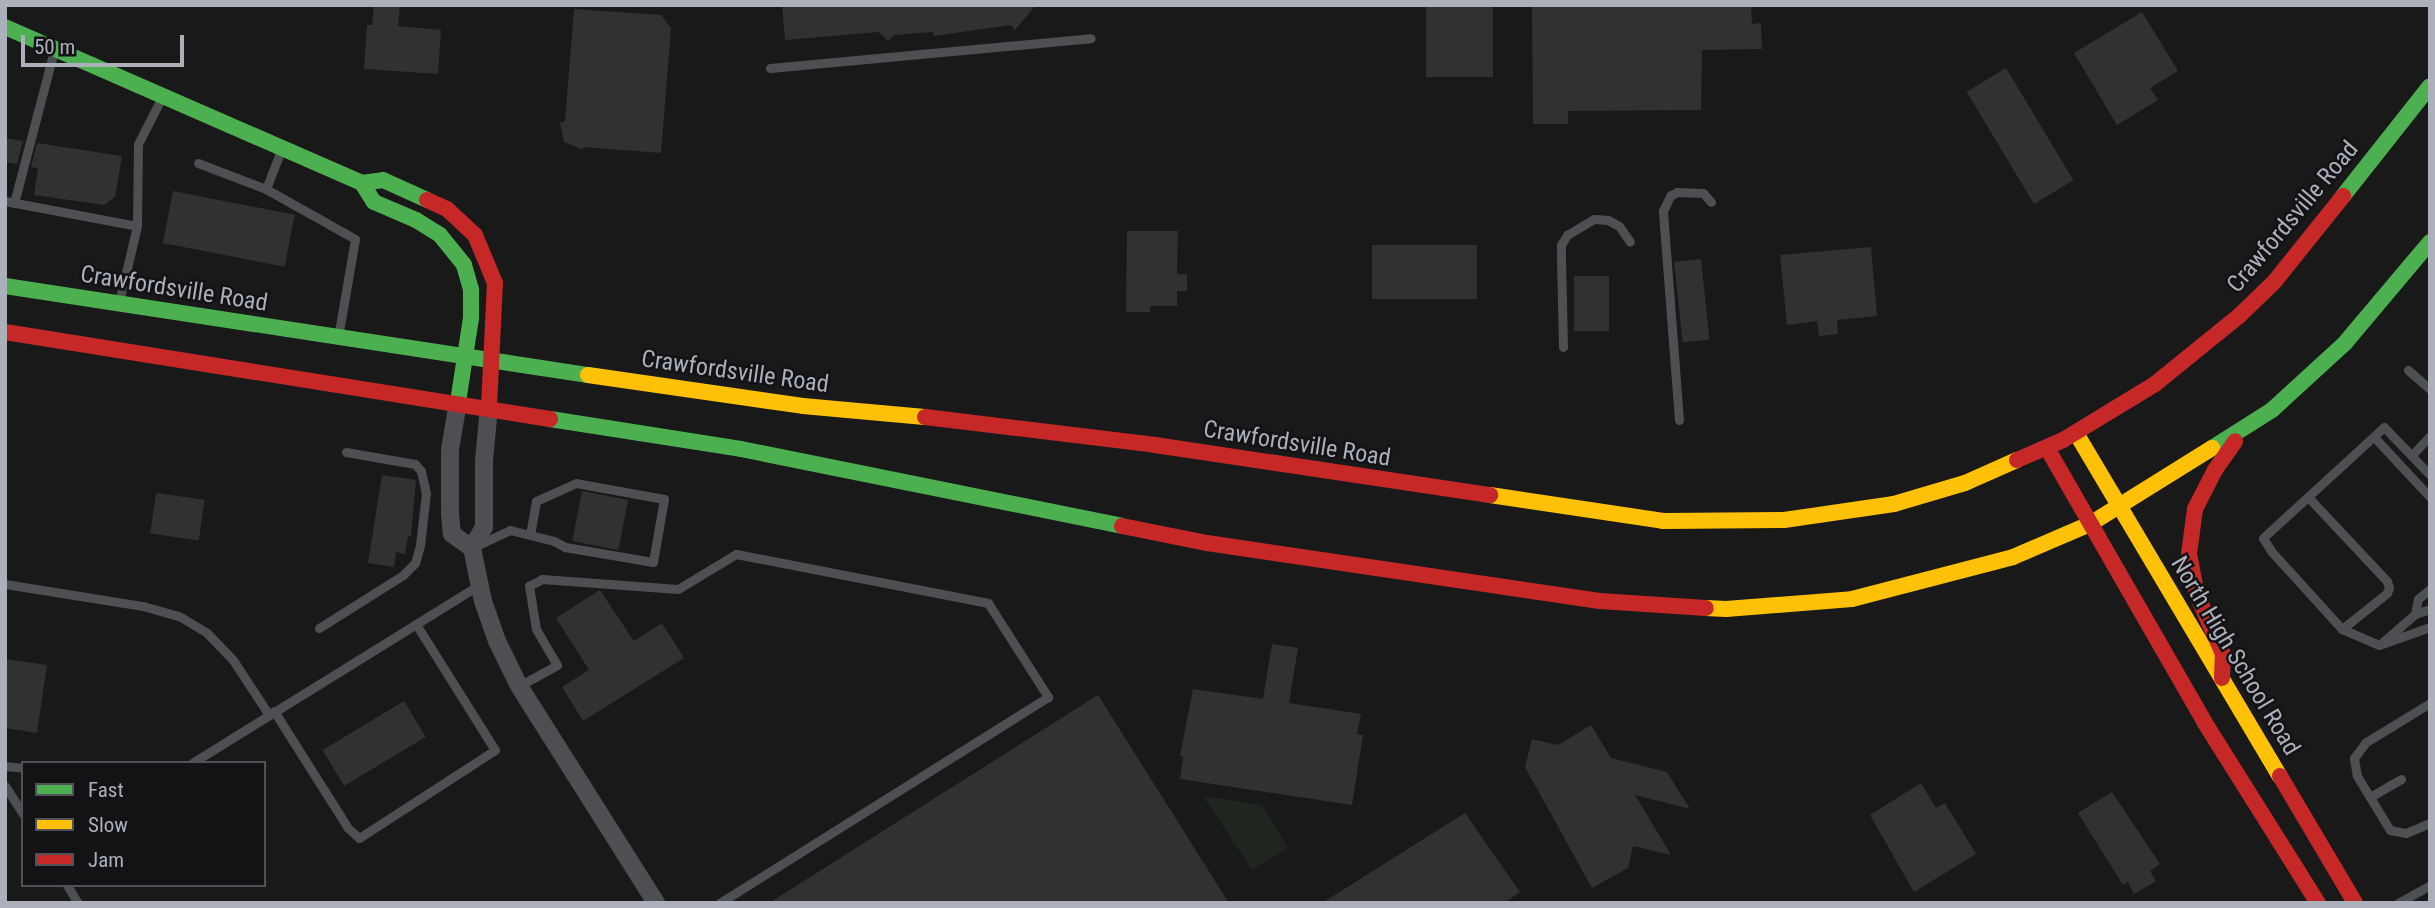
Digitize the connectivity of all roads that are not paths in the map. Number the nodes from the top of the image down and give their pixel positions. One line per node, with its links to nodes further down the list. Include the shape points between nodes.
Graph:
1 (5, 27): 3 (main road)
2 (1091, 38): 4 (lane)
3 (54, 49): 6 (main road); 11 (lane)
4 (770, 68)
5 (2430, 86): 29 (main road, Crawfordsville Road, via 2275,281 2185,362)
6 (163, 96): 7 (main road); 13 (lane, via 138,144)
7 (282, 148): 9 (main road); 10 (lane)
8 (198, 163): 10 (lane)
9 (362, 183): 21 (main road, via 374,202 429,228 457,253 471,290); 22 (main road, via 383,180 429,199 475,235 495,283)
10 (266, 189): 19 (lane, via 355,239)
11 (10, 202): 13 (lane)
12 (1711, 202): 27 (lane, via 1703,193 1677,192 1665,202)
13 (137, 226): 17 (lane)
14 (1630, 242): 20 (lane, via 1619,226 1608,220 1594,219 1567,235 1560,261)
15 (2430, 242): 28 (main road, via 2345,343 2272,410)
16 (5, 286): 17 (main road, Crawfordsville Road)
17 (119, 303): 19 (main road, Crawfordsville Road)
18 (5, 332): 25 (main road)
19 (338, 337): 21 (main road, Crawfordsville Road)
20 (1563, 347)
21 (465, 356): 22 (main road, Crawfordsville Road); 25 (main road)
22 (492, 361): 26 (main road); 32 (main road, Crawfordsville Road, via 803,406 1155,444 1663,522 1784,520 1894,504 1965,483)
23 (2408, 370): 24 (lane)
24 (2430, 388)
25 (458, 402): 26 (main road); 41 (street, via 450,460 452,534)
26 (489, 407): 39 (main road, via 741,449 1204,543 1665,607 1726,609 1852,599 1975,569); 41 (street, via 484,527)
27 (1679, 420)
28 (2245, 428): 38 (main road); 52 (main road, via 2204,489 2191,531 2191,577 2223,654)
29 (2076, 433): 32 (main road, Crawfordsville Road); 38 (main road, North High School Road)
30 (2430, 436): 34 (lane)
31 (2374, 437): 34 (lane, via 2386,426); 36 (lane); 37 (lane)
32 (2047, 448): 39 (main road)
33 (346, 452): 49 (lane, via 415,464 421,471 426,493 421,545 415,563 403,575)
34 (2412, 455): 35 (lane)
35 (2430, 475)
36 (2308, 497): 50 (lane, via 2263,538); 50 (lane, via 2389,588)
37 (2430, 497)
38 (2119, 508): 39 (main road); 52 (main road, North High School Road)
39 (2090, 524): 67 (main road, via 2205,723)
40 (530, 534): 40 (lane, via 565,547 653,562 664,499 576,483 536,501); 41 (lane, via 510,530)
41 (472, 548): 43 (street)
42 (5, 584): 55 (lane, via 179,616 207,634 233,660)
43 (479, 585): 47 (lane); 53 (street, via 497,641)
44 (2430, 589): 46 (lane, via 2418,599)
45 (2430, 609): 46 (lane)
46 (2415, 614): 51 (lane)
47 (416, 624): 55 (lane); 55 (lane, via 495,750 359,838)
48 (2430, 627): 51 (lane)
49 (319, 628)
50 (2342, 629): 51 (lane)
51 (2379, 645)
52 (2222, 678): 68 (main road, North High School Road)
53 (519, 686): 65 (street); 66 (lane, via 557,665 536,629 529,586 542,579 678,589 736,554 988,603 1048,697)
54 (2430, 703): 59 (lane, via 2366,742 2354,758 2357,776)
55 (272, 713): 56 (lane)
56 (194, 761)
57 (2401, 779): 59 (lane)
58 (5, 786): 60 (lane)
59 (2370, 797): 61 (lane, via 2390,830 2406,833)
60 (21, 811)
61 (2430, 823)
62 (2430, 885): 69 (lane)
63 (68, 887): 64 (lane)
64 (78, 903)
65 (656, 903)
66 (719, 903)
67 (2318, 903)
68 (2355, 903)
69 (2398, 903)

